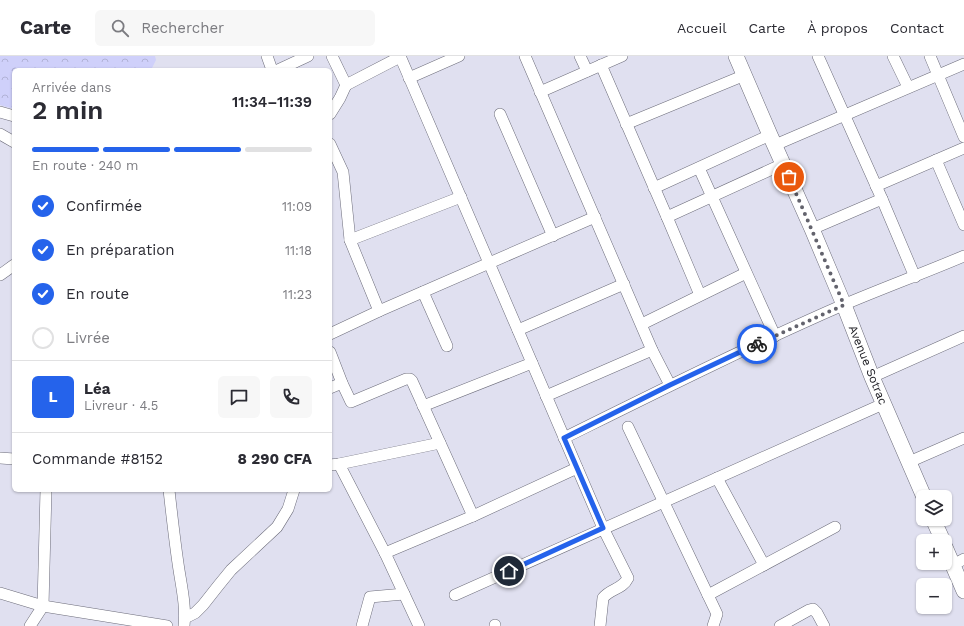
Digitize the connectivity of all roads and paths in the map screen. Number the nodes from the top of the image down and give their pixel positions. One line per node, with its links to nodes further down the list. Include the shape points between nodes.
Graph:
1 (267, 56): 15 (street)
2 (308, 56): 16 (street)
3 (332, 56): 21 (street)
4 (459, 56): 20 (street)
5 (525, 56): 23 (street)
6 (580, 56): 17 (street)
7 (622, 56): 14 (street)
8 (736, 56): 18 (street, Avenue Sotrac)
9 (818, 56): 28 (street)
10 (893, 56): 22 (street)
11 (930, 56): 19 (street)
12 (400, 57): 20 (street); 21 (street)
13 (964, 64): 19 (street)
14 (601, 66): 17 (street); 29 (street)
15 (271, 68)
16 (282, 68)
17 (587, 71): 23 (street)
18 (745, 75): 29 (street); 32 (street, Avenue Sotrac)
19 (938, 75): 22 (street); 31 (street)
20 (409, 78): 41 (street)
21 (346, 84): 24 (street)
22 (908, 87): 28 (street)
23 (540, 92): 44 (street)
24 (332, 111)
25 (0, 112): 27 (street)
26 (500, 114): 48 (street)
27 (12, 115)
28 (844, 115): 32 (street); 39 (street)
29 (626, 124): 40 (street)
30 (0, 134): 33 (street)
31 (964, 137)
32 (772, 140): 37 (street, Avenue Sotrac); 38 (street)
33 (12, 141)
34 (332, 148): 49 (street, via 343,172)
35 (964, 148): 36 (street)
36 (936, 160): 39 (street); 46 (street)
37 (784, 164): 42 (street); 47 (street, Avenue Sotrac)
38 (699, 168): 40 (street); 42 (street)
39 (876, 186): 43 (street)
40 (654, 188): 45 (street)
41 (461, 197): 49 (street); 51 (street)
42 (712, 197): 45 (street); 53 (street)
43 (882, 199): 47 (street); 55 (street)
44 (595, 217): 48 (street); 56 (street)
45 (667, 217): 58 (street)
46 (964, 225)
47 (812, 229): 59 (street, Avenue Sotrac)
48 (553, 236): 51 (street)
49 (350, 240): 60 (street)
50 (964, 256): 55 (street)
51 (489, 264): 57 (street); 62 (street)
52 (12, 267): 54 (street)
53 (746, 273): 58 (street); 64 (street)
54 (0, 275)
55 (914, 277): 59 (street)
56 (624, 284): 61 (street); 62 (street)
57 (423, 292): 60 (street); 66 (street)
58 (700, 295): 61 (street)
59 (844, 305): 64 (street); 70 (street, Avenue Sotrac)
60 (379, 311): 63 (street)
61 (642, 324): 67 (street)
62 (518, 330): 69 (street)
63 (332, 333)
64 (775, 336): 72 (street)
65 (964, 336): 70 (street)
66 (447, 346)
67 (652, 350): 72 (street); 74 (street)
68 (332, 357): 71 (street)
69 (532, 363): 74 (street); 76 (street)
70 (872, 377): 75 (street, Avenue Sotrac)
71 (342, 383): 73 (street); 76 (street, via 350,402 410,379)
72 (670, 385): 78 (street)
73 (332, 387)
74 (546, 396): 78 (street)
75 (883, 404): 83 (street, Avenue Sotrac); 86 (street)
76 (423, 406): 80 (street)
77 (628, 427): 91 (street)
78 (564, 438): 85 (street)
79 (964, 438): 83 (street)
80 (440, 443): 84 (street); 92 (street)
81 (0, 458): 82 (street)
82 (12, 459)
83 (909, 462): 87 (street, Avenue Sotrac)
84 (334, 464): 95 (street)
85 (577, 468): 92 (street); 94 (street)
86 (717, 478): 91 (street); 97 (street)
87 (921, 490)
88 (46, 492): 103 (street)
89 (169, 492): 104 (street, via 184,602)
90 (293, 492): 104 (street, via 288,509 277,527 231,570 203,605)
91 (664, 502): 94 (street); 102 (street)
92 (473, 516): 95 (street)
93 (835, 526): 97 (street)
94 (603, 528): 101 (street); 109 (street, via 628,578 623,586 609,592 603,598)
95 (385, 553): 100 (street)
96 (958, 562): 98 (street)
97 (764, 565): 102 (street)
98 (964, 590)
99 (0, 594): 103 (street)
100 (404, 594): 107 (street, via 370,597); 108 (street)
101 (455, 595)
102 (708, 595): 110 (street, via 717,614)
103 (43, 606): 105 (street); 106 (street)
104 (184, 622)
105 (30, 626)
106 (167, 626)
107 (362, 626)
108 (419, 626)
109 (600, 626)
110 (713, 626)
111 (780, 626): 112 (street, via 813,609)
112 (824, 626)

